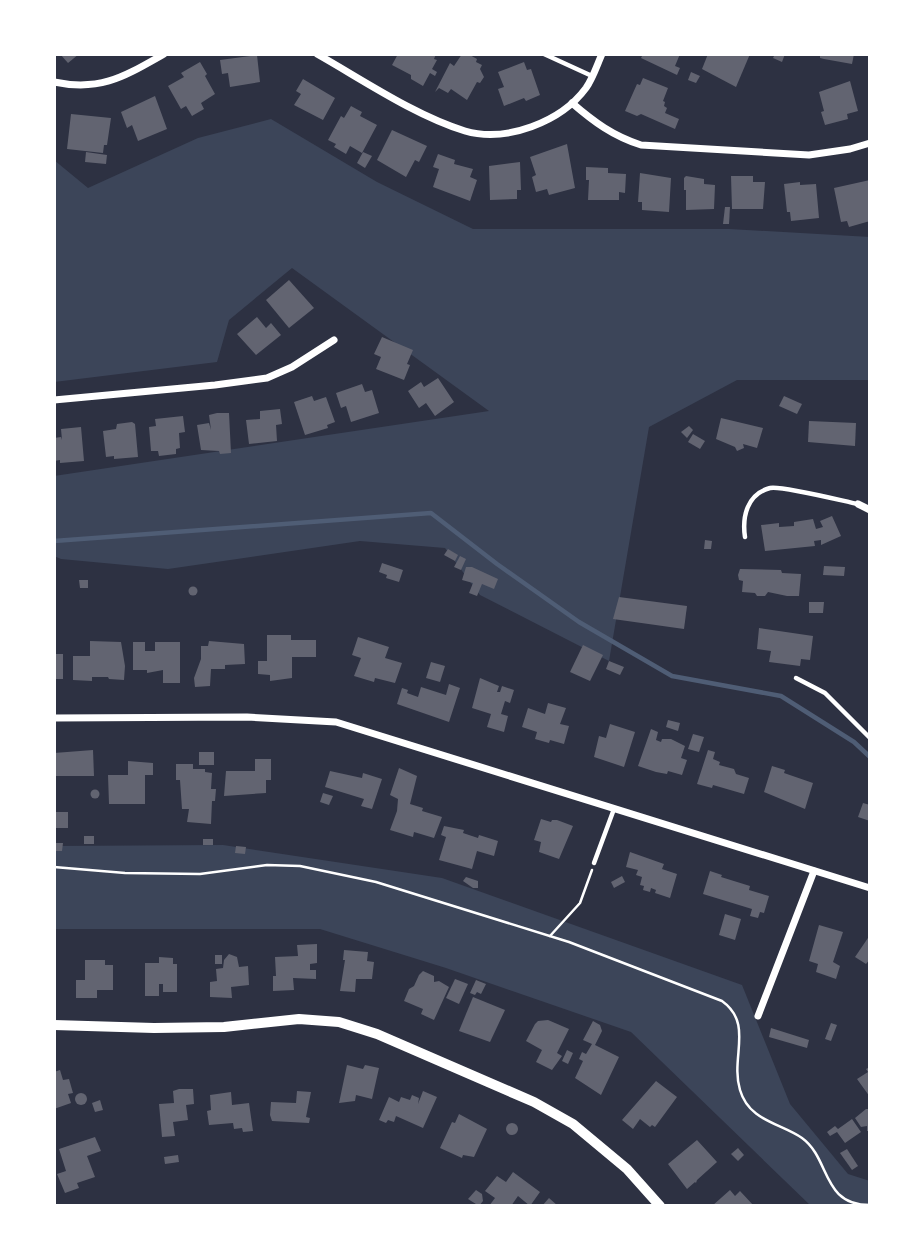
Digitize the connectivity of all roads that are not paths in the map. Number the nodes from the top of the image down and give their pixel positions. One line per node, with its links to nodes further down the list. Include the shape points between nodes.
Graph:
1 (164, 54): 6 (street, via 111,82 81,86)
2 (317, 54): 7 (street, via 431,117 467,131 521,130)
3 (544, 54): 5 (lane)
4 (602, 54): 5 (street)
5 (592, 76): 7 (street)
6 (54, 82)
7 (572, 103): 8 (street, via 595,124 641,145 809,155)
8 (870, 143)
9 (334, 340): 10 (street, via 267,378)
10 (54, 400)
11 (858, 504): 12 (street); 13 (lane, via 772,487 748,505)
12 (870, 510)
13 (745, 537)
14 (796, 678): 16 (lane, via 825,693)
15 (54, 718): 17 (street, via 247,717 336,722)
16 (870, 737)
17 (614, 808): 18 (lane); 19 (street)
18 (594, 863)
19 (814, 871): 20 (street); 21 (street)
20 (870, 888)
21 (758, 1016)
22 (54, 1025): 23 (street, via 225,1027 299,1018 339,1022 534,1102 573,1125 627,1169)
23 (660, 1206)

